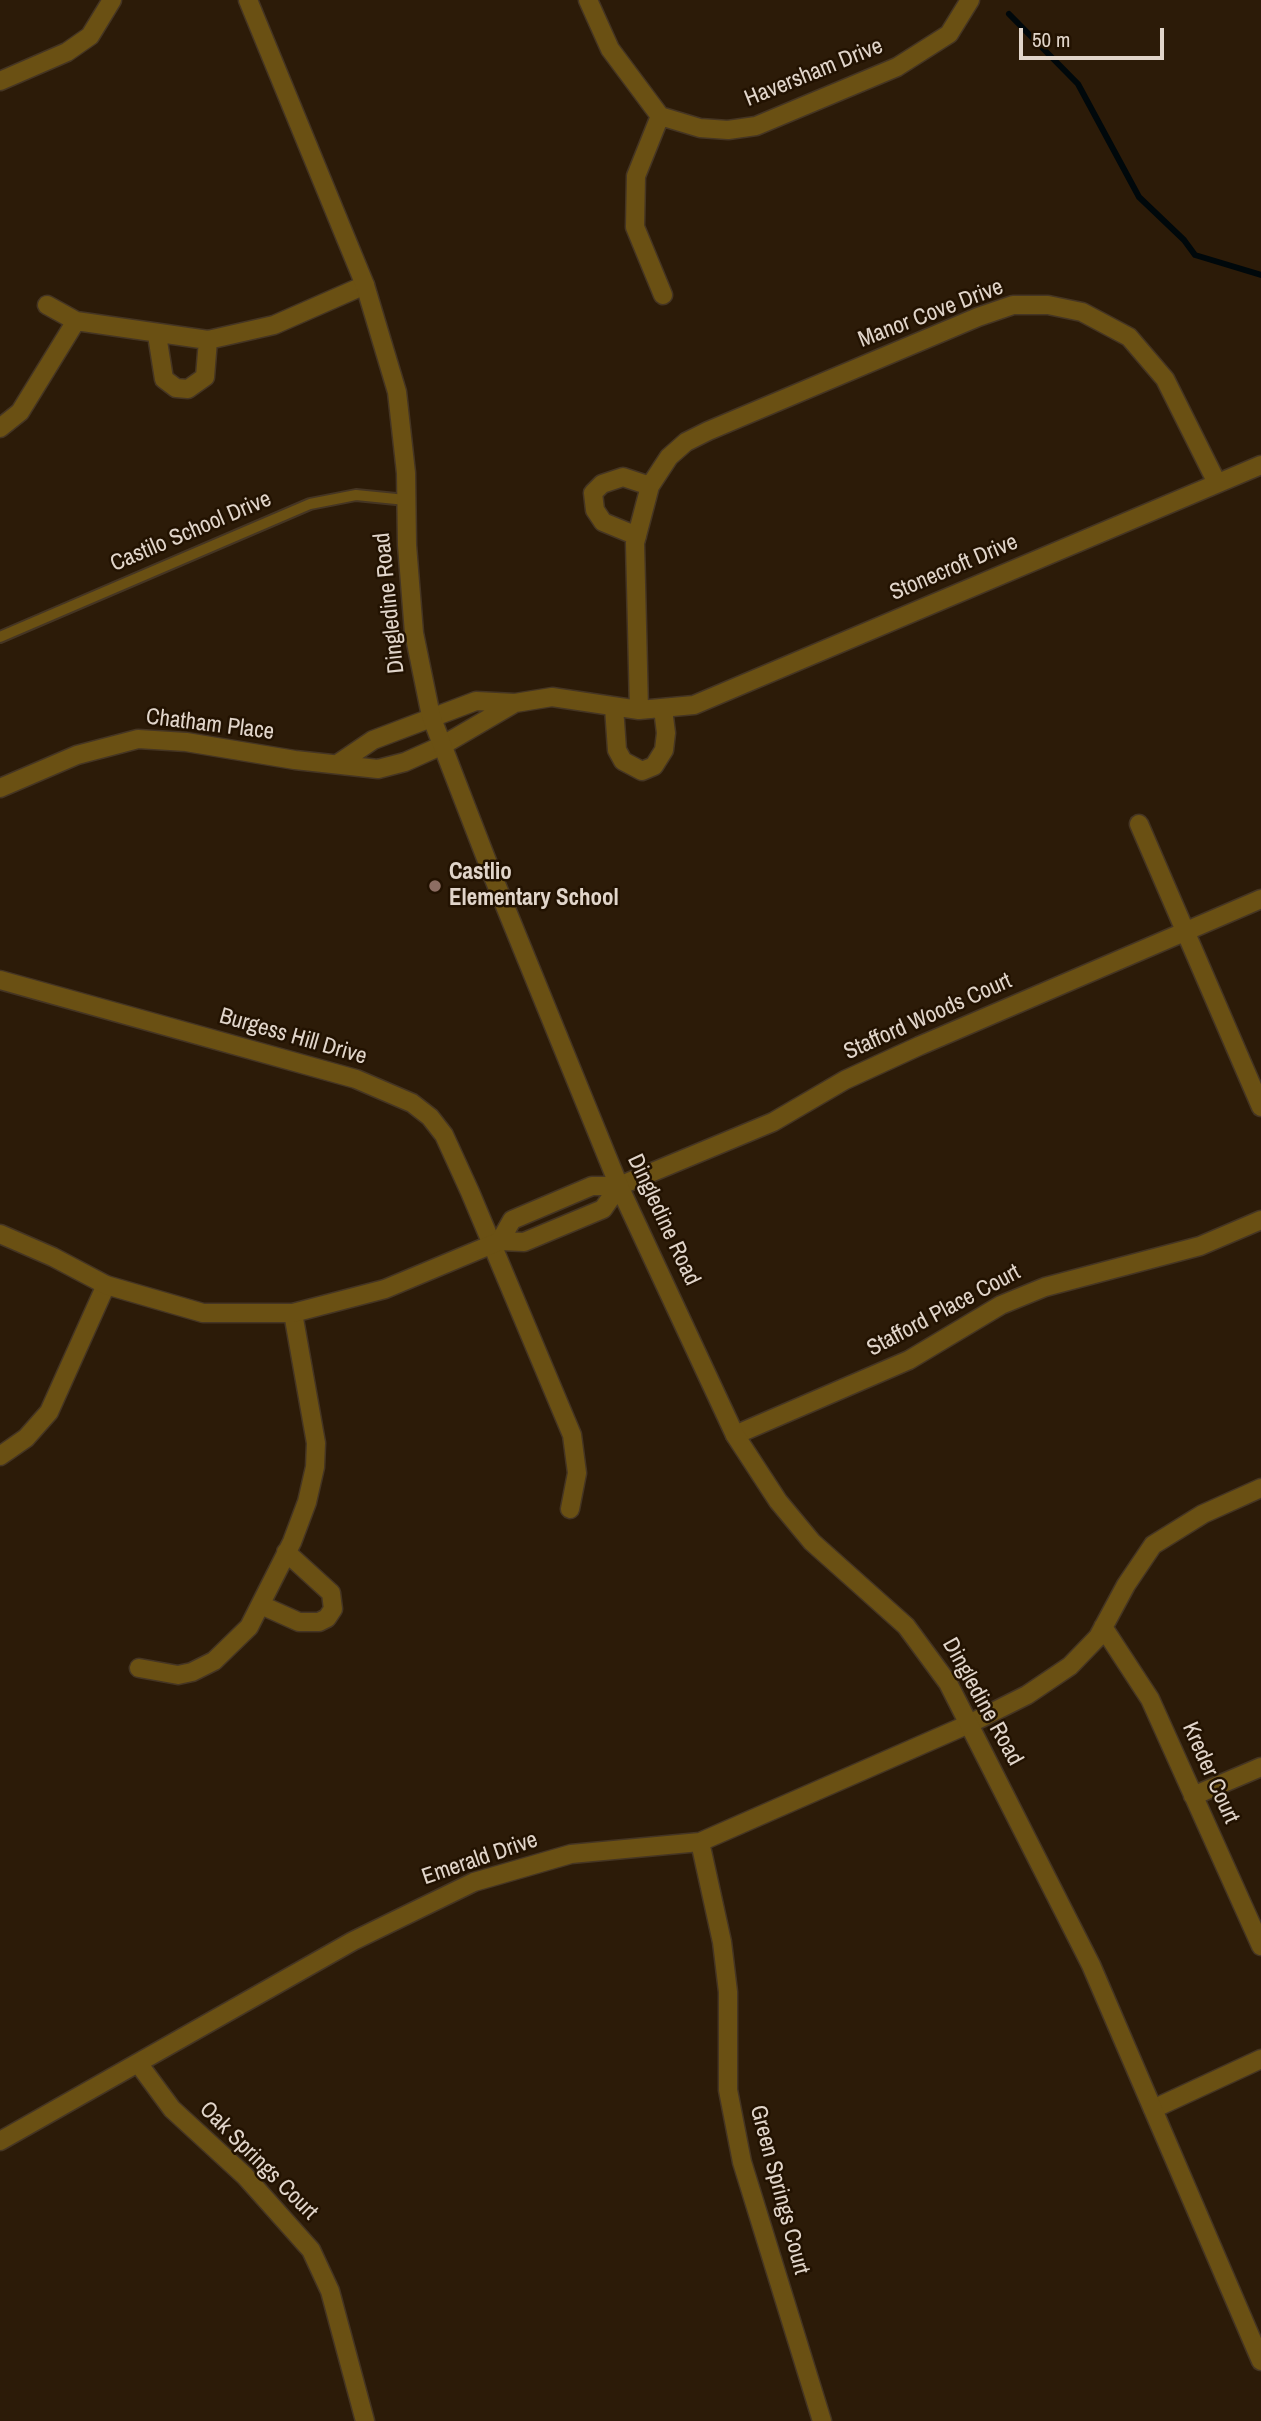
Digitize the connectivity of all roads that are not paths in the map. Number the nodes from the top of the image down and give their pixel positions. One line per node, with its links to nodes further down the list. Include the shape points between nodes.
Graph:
1 (112, 0): 5 (street, via 90,36 67,52)
2 (248, 0): 7 (street, Dingledine Road)
3 (588, 0): 6 (street, via 610,49)
4 (970, 0): 6 (street, Haversham Drive, via 949,34 925,52 756,126 700,128)
5 (0, 81)
6 (660, 116): 8 (street, via 636,177 635,227)
7 (365, 285): 12 (street, via 274,325); 17 (street, Dingledine Road, via 397,392)
8 (663, 295)
9 (47, 305): 10 (street)
10 (76, 321): 11 (street); 13 (street, via 20,412)
11 (158, 335): 12 (street); 12 (street, via 164,379 176,388 188,389 205,377)
12 (208, 341)
13 (0, 428)
14 (1261, 465): 15 (street, Stonecroft Drive)
15 (1217, 483): 16 (street, Manor Cove Drive, via 1165,379 1129,337 1082,312 1013,305 708,430 669,457); 22 (street, Stonecroft Drive, via 694,705)
16 (650, 486): 18 (street, Manor Cove Drive); 18 (street, via 623,477 593,493 595,510 603,522)
17 (406, 500): 19 (lane, Castilo School Drive, via 356,495 310,504); 24 (street, Dingledine Road, via 414,633)
18 (637, 536): 23 (street, Manor Cove Drive)
19 (0, 637)
20 (515, 703): 21 (street, Stonecroft Drive, via 552,696); 24 (street, Stonecroft Drive, via 476,701); 25 (street, Stonecroft Drive)
21 (614, 707): 22 (street, via 617,750 623,761 642,771 654,766 664,750); 23 (street, Stonecroft Drive)
22 (663, 709): 23 (street, Stonecroft Drive)
23 (639, 710)
24 (431, 716): 25 (street, Dingledine Road); 26 (street, via 373,740)
25 (443, 745): 26 (street, Chatham Place, via 378,769); 33 (street, Dingledine Road)
26 (339, 763): 27 (street, Chatham Place, via 138,739 77,755)
27 (0, 788)
28 (1139, 824): 30 (street)
29 (1261, 900): 30 (street, Stafford Woods Court)
30 (1185, 931): 32 (street); 33 (street, Stafford Woods Court, via 857,1074 737,1139)
31 (0, 980): 36 (street, Burgess Hill Drive, via 356,1079 412,1103 430,1116 444,1135)
32 (1261, 1107)
33 (619, 1186): 36 (street, via 603,1209 524,1242); 36 (street, via 592,1186 512,1220); 39 (street, Dingledine Road)
34 (1261, 1220): 39 (street, Stafford Place Court, via 1200,1246 1045,1287 1001,1305 909,1360)
35 (0, 1234): 37 (street)
36 (496, 1243): 38 (street, via 385,1289); 42 (street, Burgess Hill Drive, via 572,1435 577,1473)
37 (106, 1285): 38 (street, via 203,1313); 40 (street, via 49,1412 26,1438)
38 (293, 1313): 43 (street, via 316,1443 307,1502)
39 (735, 1435): 47 (street, Dingledine Road, via 778,1501 812,1542 921,1643)
40 (0, 1455)
41 (1261, 1488): 45 (street, Emerald Drive, via 1203,1514 1153,1545)
42 (570, 1509)
43 (286, 1552): 44 (street); 44 (street, via 331,1593 333,1609 319,1622 299,1622)
44 (261, 1605): 46 (street, via 249,1627 214,1661 178,1675)
45 (1103, 1627): 47 (street, Emerald Drive, via 1070,1666 1027,1695); 49 (street, Kreder Court, via 1150,1699)
46 (139, 1668)
47 (970, 1724): 50 (street, Emerald Drive); 54 (street, Dingledine Road, via 1091,1965)
48 (1261, 1767): 49 (street)
49 (1193, 1796): 51 (street, Kreder Court)
50 (701, 1842): 53 (street, Emerald Drive, via 571,1854 474,1882 353,1941); 58 (street, Green Springs Court, via 722,1942 728,1992 728,2090 741,2162)
51 (1261, 1945)
52 (1261, 2059): 54 (street)
53 (138, 2063): 55 (street, Emerald Drive); 57 (street, Oak Springs Court, via 172,2109 245,2176 311,2250 330,2291)
54 (1153, 2109): 56 (street, Dingledine Road)
55 (0, 2141)
56 (1261, 2361)
57 (365, 2421)
58 (822, 2421)

